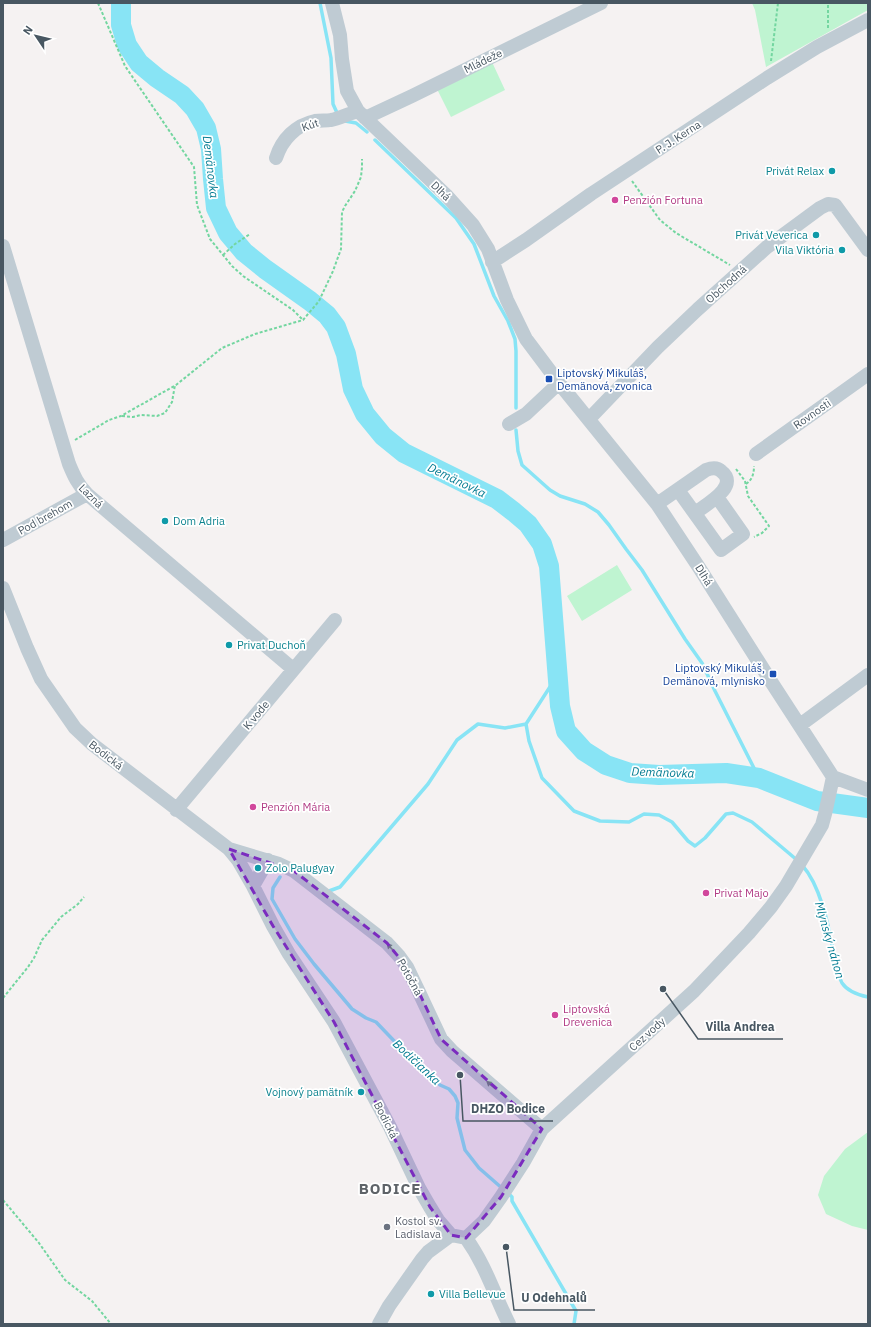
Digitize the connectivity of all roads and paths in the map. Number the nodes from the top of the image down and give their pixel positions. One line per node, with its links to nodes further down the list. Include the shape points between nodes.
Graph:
1 (98, 3): 16 (path, via 125,66 194,167 197,205 210,239)
2 (332, 3): 9 (street, Dlhá, via 340,35 347,91)
3 (601, 3): 9 (street, Mládeže, via 418,93)
4 (778, 3): 8 (path)
5 (828, 3): 7 (path)
6 (868, 20): 7 (street, P. J. Kerna)
7 (827, 41): 8 (street, P. J. Kerna)
8 (767, 78): 12 (street, P. J. Kerna)
9 (361, 114): 10 (street, Kút, via 314,121 302,126 279,147); 17 (street, Dlhá, via 466,216 484,242)
10 (276, 158)
11 (362, 159): 19 (path, via 361,177 342,212 341,249 333,271 319,301)
12 (624, 172): 17 (street, P. J. Kerna); 18 (path, via 660,220 676,233)
13 (250, 234): 16 (path)
14 (3, 246): 26 (street, Lazná)
15 (868, 250): 18 (street, Obchodná, via 838,208 828,204)
16 (223, 255): 19 (path, via 237,271 294,310)
17 (492, 262): 21 (street, Dlhá, via 524,334)
18 (739, 271): 24 (street, Obchodná, via 664,341)
19 (303, 320): 22 (path, via 255,334 222,348)
20 (868, 374): 27 (street, Rovnosti)
21 (559, 383): 24 (street, Dlhá); 25 (street, via 526,414)
22 (176, 384): 23 (path); 23 (path, via 172,402 165,413 157,416)
23 (121, 416): 26 (path, via 109,420)
24 (589, 419): 33 (street, Dlhá)
25 (509, 424)
26 (64, 446): 31 (street, Lazná, via 74,477)
27 (756, 454): 29 (path, via 753,456 754,475)
28 (732, 465): 29 (path, via 742,475)
29 (746, 484): 35 (path, via 748,496 769,526 747,541)
30 (678, 490): 32 (street, via 706,470 714,468 724,474 727,482 725,489); 33 (street); 34 (street)
31 (87, 494): 36 (street, Pod brehom); 39 (street, Lazná)
32 (717, 496): 34 (street); 35 (street)
33 (657, 504): 41 (street, Dlhá)
34 (695, 513): 35 (street, via 721,550)
35 (743, 534)
36 (3, 540)
37 (3, 588): 44 (street, Bodická, via 42,679 80,733)
38 (335, 620): 39 (street, K vode)
39 (293, 669): 44 (street, K vode)
40 (868, 676): 41 (street)
41 (800, 725): 42 (street, Dlhá)
42 (833, 777): 43 (street); 50 (street, Cez vody, via 822,825 780,895 750,933 702,984)
43 (868, 790)
44 (176, 810): 45 (street, Bodická)
45 (229, 849): 46 (street, Potočná); 47 (street, Bodická)
46 (268, 860): 47 (street); 50 (street, Potočná, one-way to 46, via 441,1039 412,976 392,948 294,871)
47 (253, 886): 52 (street, Bodická, via 286,948 334,1022 424,1197)
48 (84, 897): 49 (path, via 42,940 31,962)
49 (3, 998)
50 (542, 1129): 53 (street, Cez vody, via 511,1183 484,1221)
51 (3, 1200): 54 (path, via 65,1280 92,1301)
52 (451, 1235): 53 (street); 55 (street, via 422,1259)
53 (466, 1238): 56 (street, via 484,1267)
54 (111, 1324)
55 (379, 1324)
56 (509, 1324)

